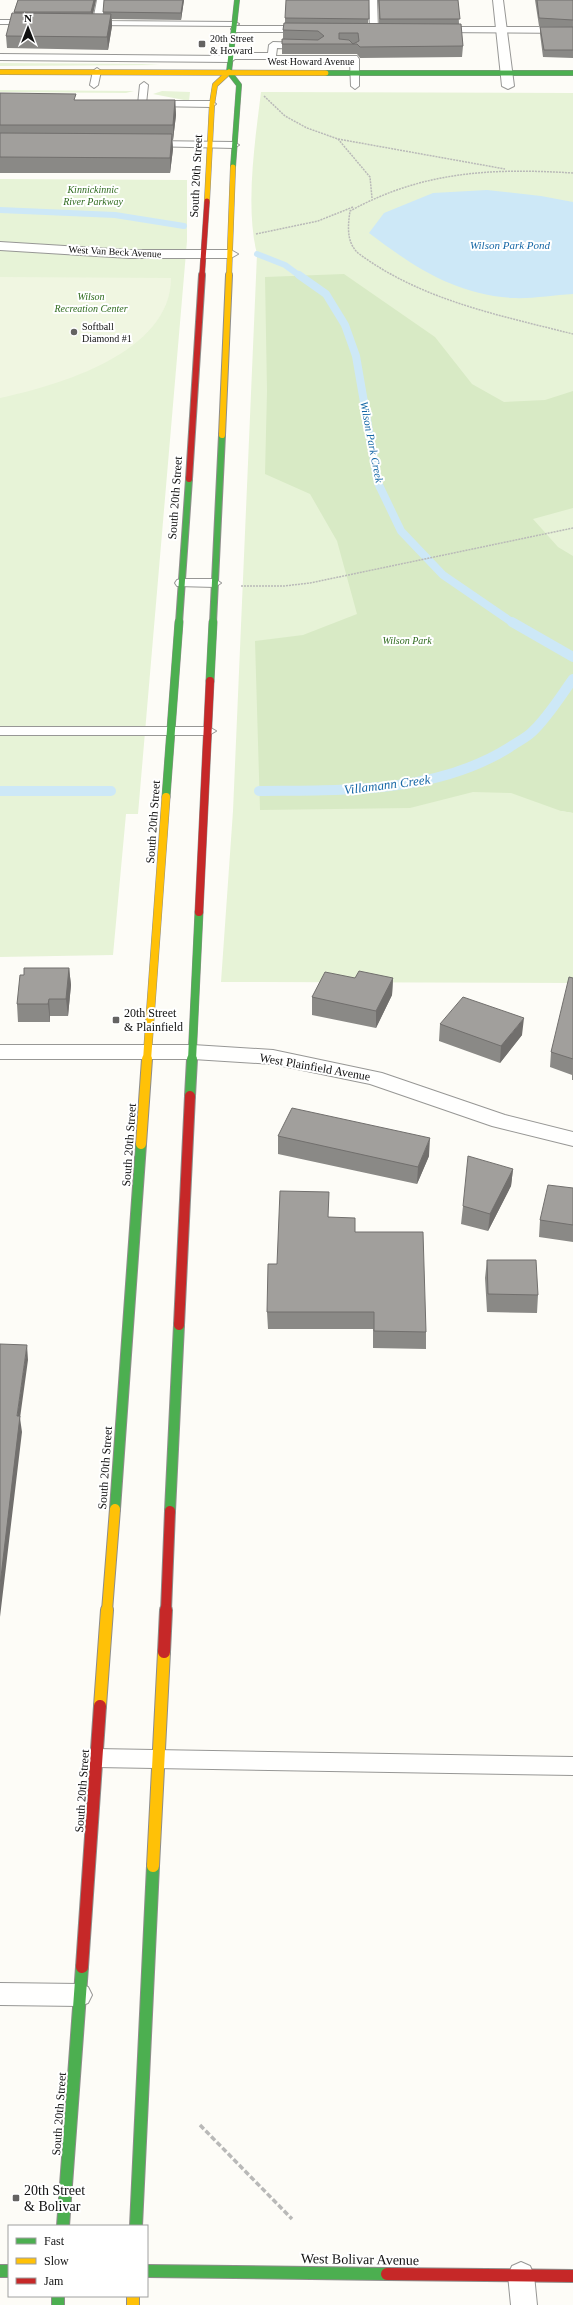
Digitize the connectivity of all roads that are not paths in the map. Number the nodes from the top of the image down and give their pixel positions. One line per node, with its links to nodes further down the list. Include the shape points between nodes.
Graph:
1 (101, 0): 8 (lane)
2 (237, 0): 9 (street)
3 (373, 0): 11 (lane)
4 (498, 0): 13 (street)
5 (0, 22): 6 (lane)
6 (45, 22)
7 (82, 22): 8 (lane)
8 (97, 23): 9 (lane)
9 (235, 26): 10 (lane); 20 (street, via 237,38)
10 (319, 29)
11 (374, 30)
12 (426, 30): 13 (lane)
13 (501, 30): 14 (lane); 28 (street)
14 (573, 30)
15 (264, 39): 16 (lane, via 289,41)
16 (294, 53): 17 (lane, via 272,59); 17 (lane, via 273,45); 18 (lane); 18 (lane, via 312,46); 26 (lane)
17 (272, 56): 20 (lane)
18 (312, 56): 27 (lane, via 354,58)
19 (0, 57): 21 (lane)
20 (231, 57): 21 (lane); 25 (street)
21 (162, 59): 24 (lane)
22 (0, 72): 23 (street, West Howard Avenue)
23 (97, 72): 24 (street, West Howard Avenue); 30 (lane)
24 (174, 72): 25 (street, West Howard Avenue)
25 (229, 72): 26 (street, West Howard Avenue); 32 (street); 33 (street)
26 (292, 72): 27 (street, West Howard Avenue)
27 (355, 72): 28 (street, West Howard Avenue); 34 (lane)
28 (506, 73): 29 (street, West Howard Avenue); 35 (street)
29 (573, 73)
30 (94, 85)
31 (144, 85): 36 (lane, via 138,104)
32 (211, 85): 33 (street); 36 (street, South 20th Street)
33 (243, 86): 39 (street)
34 (355, 86)
35 (508, 86)
36 (212, 104): 38 (street, South 20th Street)
37 (142, 144): 38 (lane)
38 (211, 144): 39 (lane); 41 (street, South 20th Street)
39 (234, 145): 42 (street)
40 (0, 246): 41 (street, West Van Beck Avenue, via 130,254)
41 (205, 250): 42 (street, West Van Beck Avenue); 43 (street, South 20th Street)
42 (230, 250): 44 (street)
43 (181, 583): 44 (lane); 46 (street, South 20th Street)
44 (215, 583): 47 (street)
45 (0, 731): 46 (lane)
46 (171, 731): 47 (lane); 49 (street, South 20th Street)
47 (209, 731): 50 (street)
48 (0, 1052): 49 (street, West Plainfield Avenue)
49 (147, 1052): 50 (street, West Plainfield Avenue); 52 (street, South 20th Street)
50 (193, 1052): 51 (street, West Plainfield Avenue, via 273,1057 374,1078 500,1122); 53 (street)
51 (573, 1139)
52 (96, 1758): 53 (lane); 56 (street, South 20th Street)
53 (159, 1758): 54 (lane); 58 (street)
54 (573, 1766)
55 (0, 1994): 56 (lane)
56 (80, 1995): 57 (street, South 20th Street)
57 (63, 2225)
58 (136, 2225)
59 (148, 2271): 60 (street, West Bolivar Avenue)
60 (521, 2275): 61 (street, West Bolivar Avenue); 62 (lane)
61 (573, 2276)
62 (524, 2305)

